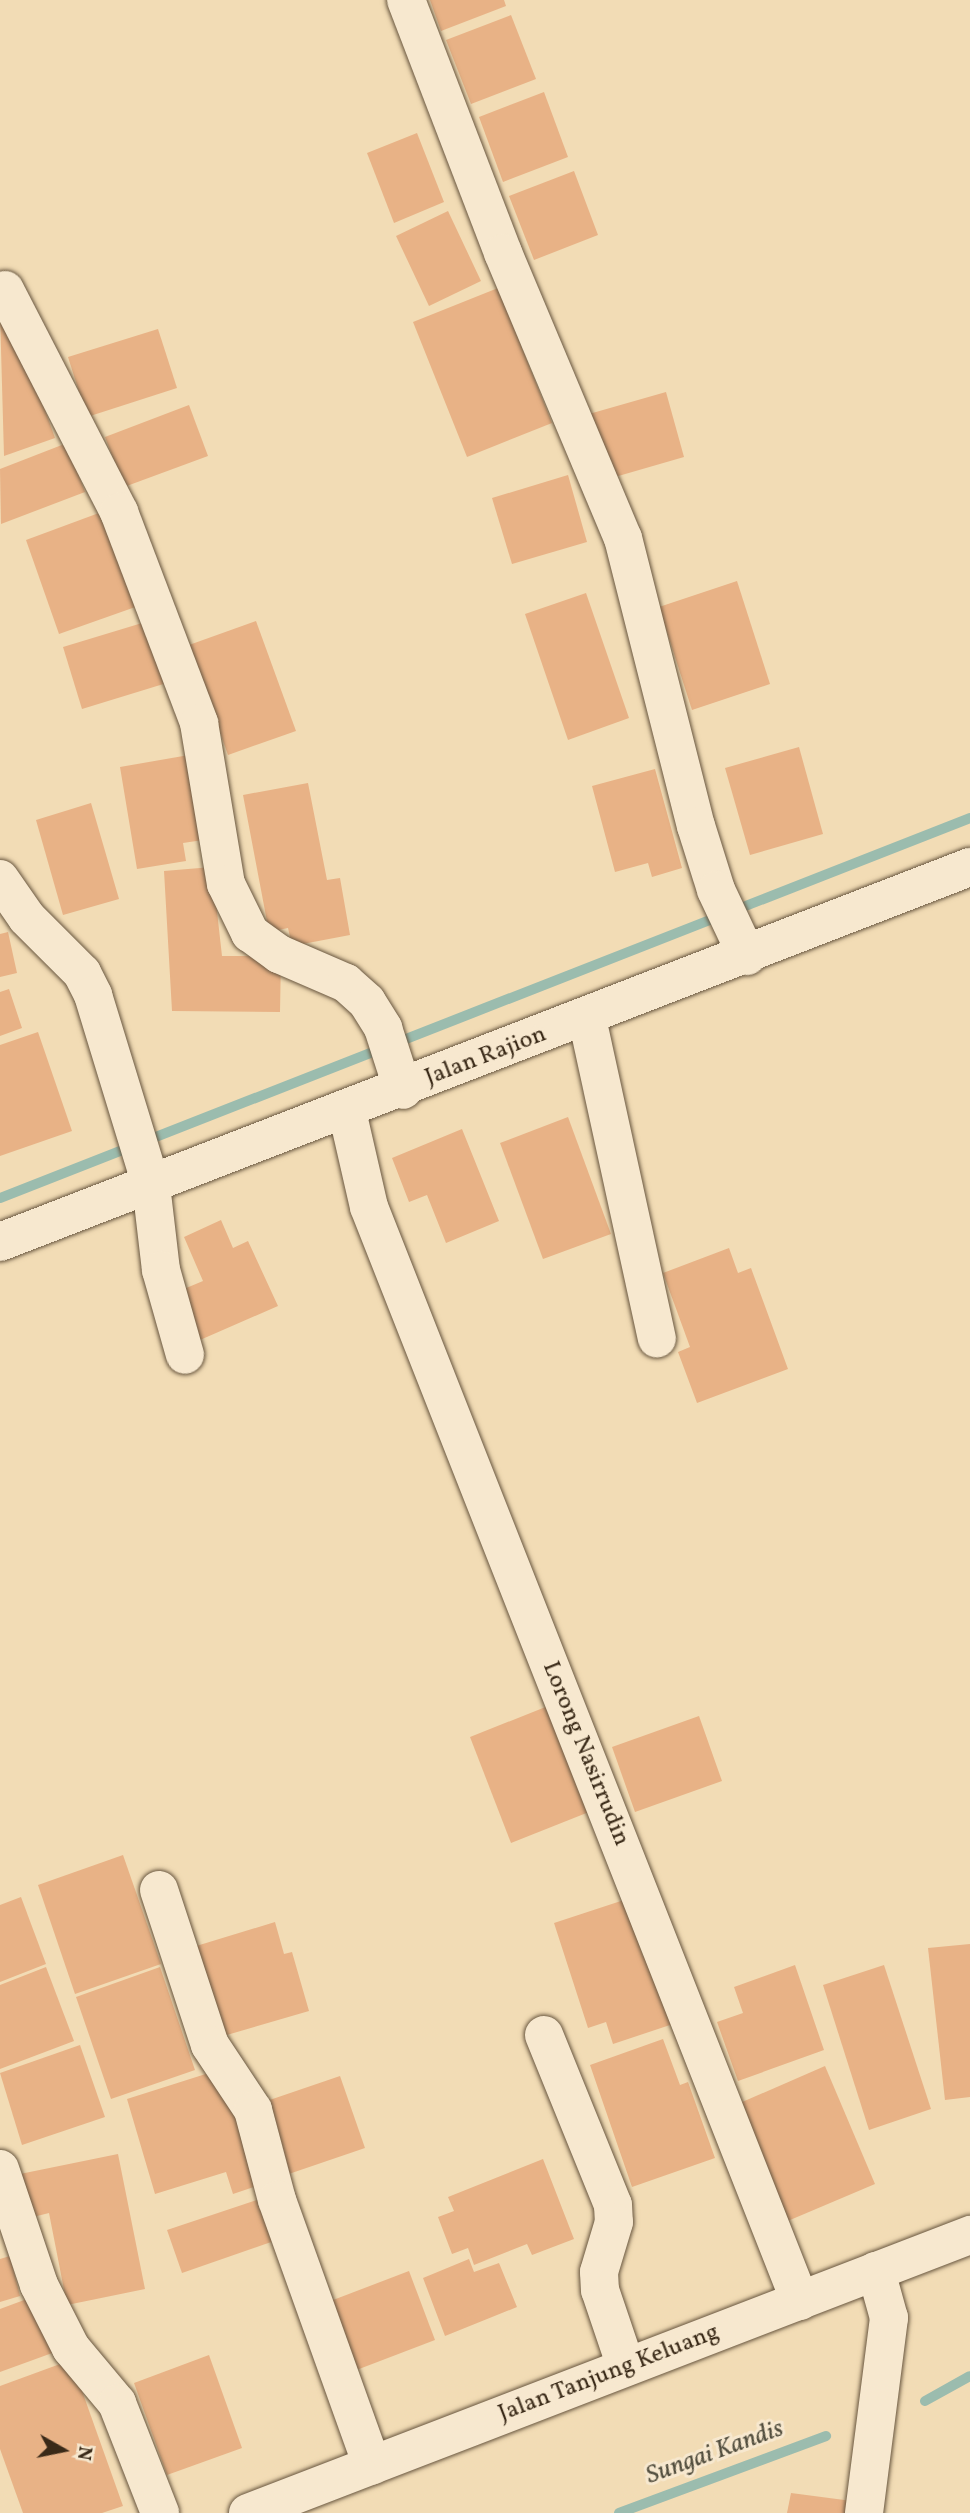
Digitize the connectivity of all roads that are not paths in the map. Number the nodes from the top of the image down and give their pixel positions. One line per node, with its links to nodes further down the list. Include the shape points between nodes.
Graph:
1 (406, 0): 5 (street, via 503,253 623,538 716,890)
2 (5, 290): 7 (street, via 124,525 199,723 226,884 250,933 279,954 346,983 367,1002 383,1028)
3 (970, 867): 5 (street, Jalan Rajion)
4 (0, 879): 9 (street, via 27,918 82,973 93,995)
5 (742, 946): 6 (street, Jalan Rajion)
6 (587, 1018): 7 (street, Jalan Rajion); 11 (street)
7 (402, 1083): 8 (street, Jalan Rajion)
8 (347, 1111): 9 (street, Jalan Rajion); 18 (street, Lorong Nasirrudin, via 369,1207)
9 (148, 1176): 10 (street, Jalan Rajion); 12 (street, via 161,1270)
10 (0, 1242)
11 (657, 1338)
12 (185, 1355)
13 (159, 1890): 20 (street, via 209,2045 253,2110 277,2200)
14 (544, 2035): 19 (street, via 613,2206 614,2222 599,2272 600,2290)
15 (0, 2169): 21 (street, via 38,2285 71,2348 117,2403)
16 (970, 2235): 17 (street, Jalan Tanjung Keluang)
17 (876, 2272): 18 (street, Jalan Tanjung Keluang); 23 (street, via 889,2318)
18 (800, 2301): 19 (street, Jalan Tanjung Keluang)
19 (626, 2367): 20 (street, Jalan Tanjung Keluang)
20 (372, 2465): 22 (street, Jalan Tanjung Keluang)
21 (156, 2502)
22 (248, 2513)
23 (864, 2513)

